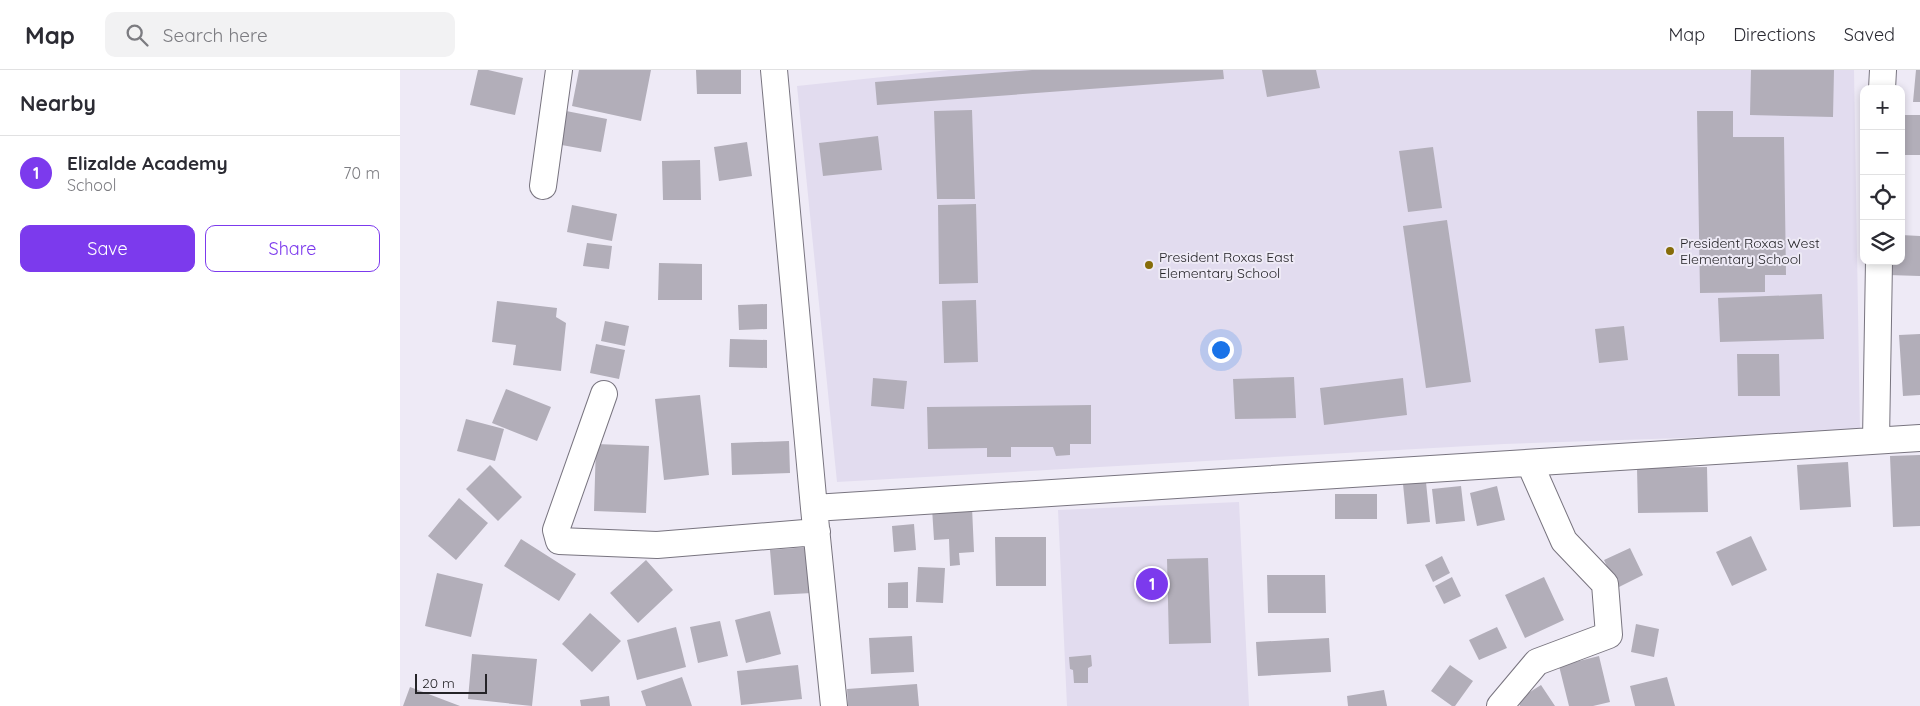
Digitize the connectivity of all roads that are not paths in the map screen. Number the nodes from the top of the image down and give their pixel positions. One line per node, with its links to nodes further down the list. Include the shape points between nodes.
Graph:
1 (559, 70): 5 (street)
2 (774, 70): 11 (street)
3 (1883, 70): 4 (street)
4 (1882, 85)
5 (542, 186)
6 (1879, 265): 9 (street)
7 (604, 394): 11 (street, via 556,530 559,542 657,545)
8 (1920, 438): 9 (street)
9 (1876, 440): 10 (street)
10 (1530, 464): 11 (street); 13 (street, via 1564,541 1606,584 1609,635 1536,662)
11 (815, 520): 12 (street)
12 (834, 706)
13 (1500, 706)

